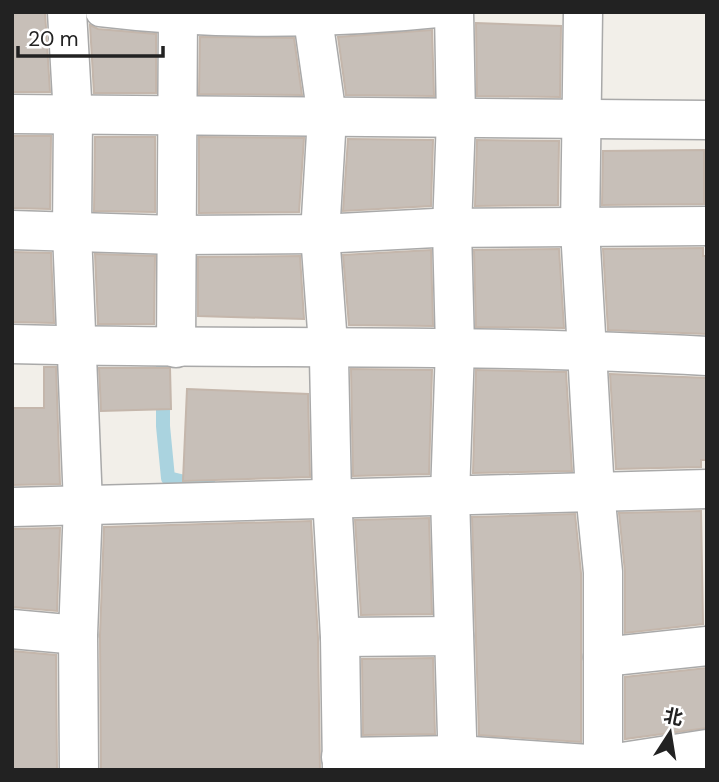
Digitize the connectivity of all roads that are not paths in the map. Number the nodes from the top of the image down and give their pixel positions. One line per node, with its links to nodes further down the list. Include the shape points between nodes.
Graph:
1 (67, 12): 9 (street)
2 (100, 12): 7 (lane, via 169,20)
3 (178, 12): 20 (street)
4 (448, 12): 7 (lane)
5 (454, 12): 11 (street)
6 (583, 12): 12 (street)
7 (312, 17): 10 (street)
8 (12, 114): 9 (street)
9 (73, 116): 10 (street); 18 (street)
10 (327, 117): 11 (street); 19 (street)
11 (456, 118): 12 (street); 15 (street)
12 (581, 120): 13 (street); 16 (street)
13 (707, 120)
14 (707, 226): 16 (street)
15 (452, 229): 16 (street); 19 (street); 24 (street)
16 (580, 229): 26 (street)
17 (12, 230): 18 (street)
18 (72, 232): 20 (street); 22 (street)
19 (320, 234): 20 (street); 23 (street)
20 (176, 235): 25 (street)
21 (12, 344): 22 (street)
22 (77, 346): 25 (street); 32 (street)
23 (328, 347): 24 (street); 25 (street); 31 (street)
24 (455, 347): 26 (street); 30 (street)
25 (176, 348)
26 (587, 349): 27 (street); 29 (street)
27 (707, 356)
28 (707, 489): 29 (street)
29 (595, 492): 30 (street); 39 (street, via 603,572)
30 (450, 496): 31 (street); 36 (street)
31 (332, 499): 32 (street); 37 (street)
32 (83, 505): 33 (street); 35 (street)
33 (12, 507)
34 (12, 629): 35 (street)
35 (78, 635): 44 (street)
36 (454, 636): 37 (street); 41 (street)
37 (340, 637): 42 (street)
38 (707, 646): 39 (street)
39 (603, 657): 43 (street)
40 (707, 749): 43 (street)
41 (458, 762): 42 (street); 43 (street)
42 (342, 764)
43 (603, 767)
44 (79, 770)

